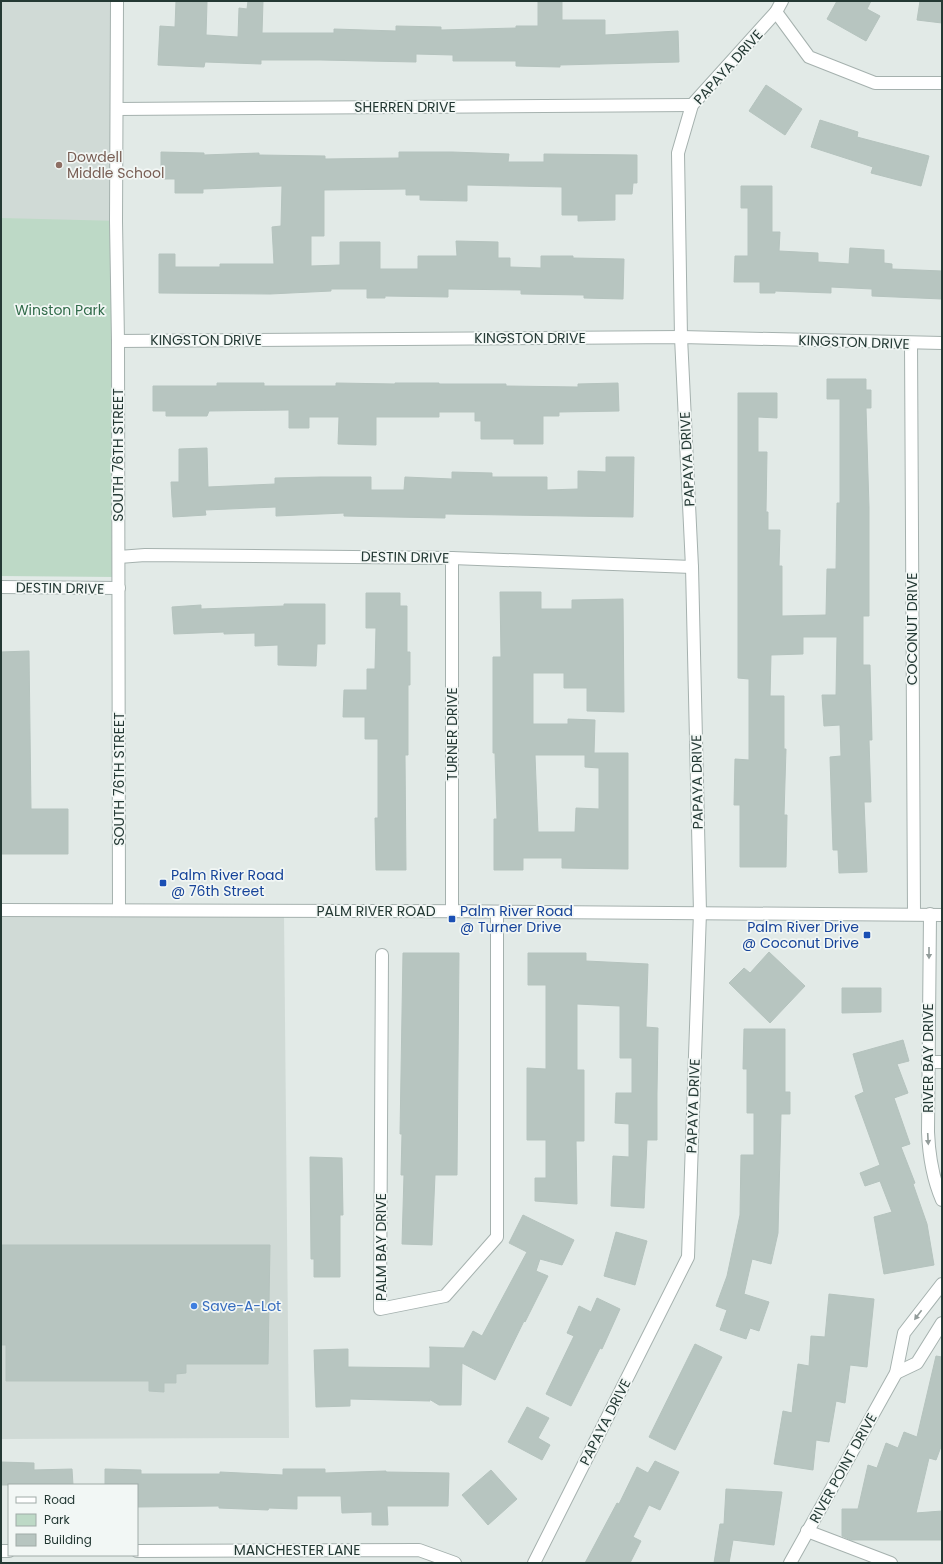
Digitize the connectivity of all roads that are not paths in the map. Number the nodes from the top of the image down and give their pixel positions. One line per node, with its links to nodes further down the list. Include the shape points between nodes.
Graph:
1 (117, 1): 6 (street, SOUTH 76TH STREET)
2 (782, 1): 3 (street, PAPAYA DRIVE)
3 (776, 12): 4 (street, via 809,57 875,83); 5 (street, PAPAYA DRIVE)
4 (942, 83)
5 (692, 105): 6 (street, SHERREN DRIVE); 7 (street, PAPAYA DRIVE, via 678,153)
6 (117, 109): 8 (street, SOUTH 76TH STREET)
7 (681, 337): 8 (street, KINGSTON DRIVE); 9 (street, KINGSTON DRIVE); 13 (street, PAPAYA DRIVE)
8 (118, 341): 11 (street, SOUTH 76TH STREET)
9 (911, 343): 10 (street, KINGSTON DRIVE); 21 (street, COCONUT DRIVE)
10 (942, 343)
11 (119, 557): 12 (street, DESTIN DRIVE, via 153,555); 15 (street, SOUTH 76TH STREET)
12 (452, 558): 13 (street, DESTIN DRIVE); 18 (street, TURNER DRIVE)
13 (692, 567): 20 (street, PAPAYA DRIVE)
14 (1, 587): 15 (street, DESTIN DRIVE)
15 (119, 588): 17 (street, SOUTH 76TH STREET)
16 (1, 910): 17 (street, PALM RIVER ROAD)
17 (119, 910): 18 (street, PALM RIVER ROAD)
18 (452, 911): 19 (street, PALM RIVER ROAD)
19 (497, 912): 20 (street, PALM RIVER ROAD); 24 (street, PALM BAY DRIVE, via 497,1237 445,1296 380,1309)
20 (700, 912): 21 (street, PALM RIVER ROAD); 34 (street, PAPAYA DRIVE, via 688,1257)
21 (914, 914): 22 (street, PALM RIVER ROAD)
22 (930, 914): 23 (street, PALM RIVER ROAD); 25 (street, RIVER BAY DRIVE, one-way to 25)
23 (942, 915)
24 (382, 955)
25 (928, 1062): 26 (street); 27 (street, RIVER BAY DRIVE, one-way to 27, via 930,1160)
26 (942, 1062)
27 (942, 1200)
28 (942, 1284): 30 (street, RIVER POINT DRIVE, one-way to 30, via 904,1333)
29 (942, 1323): 30 (street, via 917,1363)
30 (896, 1373): 31 (street, RIVER POINT DRIVE)
31 (807, 1531): 35 (street, RIVER POINT DRIVE); 36 (street)
32 (138, 1551): 33 (street, MANCHESTER LANE, via 419,1550)
33 (455, 1563)
34 (534, 1563)
35 (790, 1563)
36 (891, 1563)

